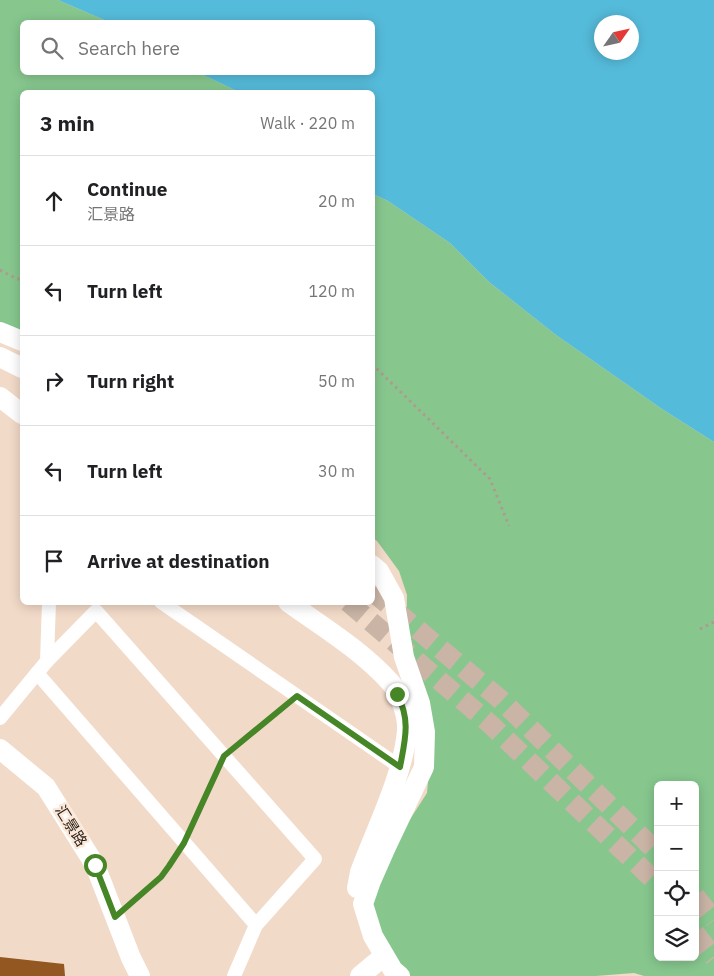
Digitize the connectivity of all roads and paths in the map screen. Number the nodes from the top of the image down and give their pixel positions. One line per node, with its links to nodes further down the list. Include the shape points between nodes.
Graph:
1 (0, 270): 2 (path)
2 (20, 279)
3 (0, 332): 4 (main road)
4 (20, 340)
5 (0, 356): 6 (main road)
6 (20, 367)
7 (375, 367): 11 (path, via 490,479)
8 (0, 395): 9 (main road); 10 (main road)
9 (20, 403)
10 (20, 412)
11 (509, 526)
12 (375, 568): 28 (main road, via 394,598 404,657 420,702 425,732 424,767 378,864 363,904)
13 (49, 605): 18 (street)
14 (164, 605): 20 (street)
15 (292, 605): 24 (main road, via 355,649 391,683 403,704 407,729)
16 (714, 622): 17 (path)
17 (700, 629)
18 (47, 661): 19 (street); 23 (street, via 96,611)
19 (37, 673): 21 (street); 25 (street)
20 (297, 696): 23 (path); 24 (street)
21 (0, 718)
22 (0, 750): 26 (main road, 汇景路, via 46,787 95,865)
23 (224, 756): 25 (path); 27 (street, via 315,859)
24 (400, 767): 28 (main road, via 360,872 354,908)
25 (184, 843): 26 (path, via 161,877); 27 (street)
26 (115, 917): 29 (main road, 汇景路)
27 (256, 925): 30 (street)
28 (388, 970): 31 (main road)
29 (140, 976)
30 (234, 976)
31 (360, 976)

